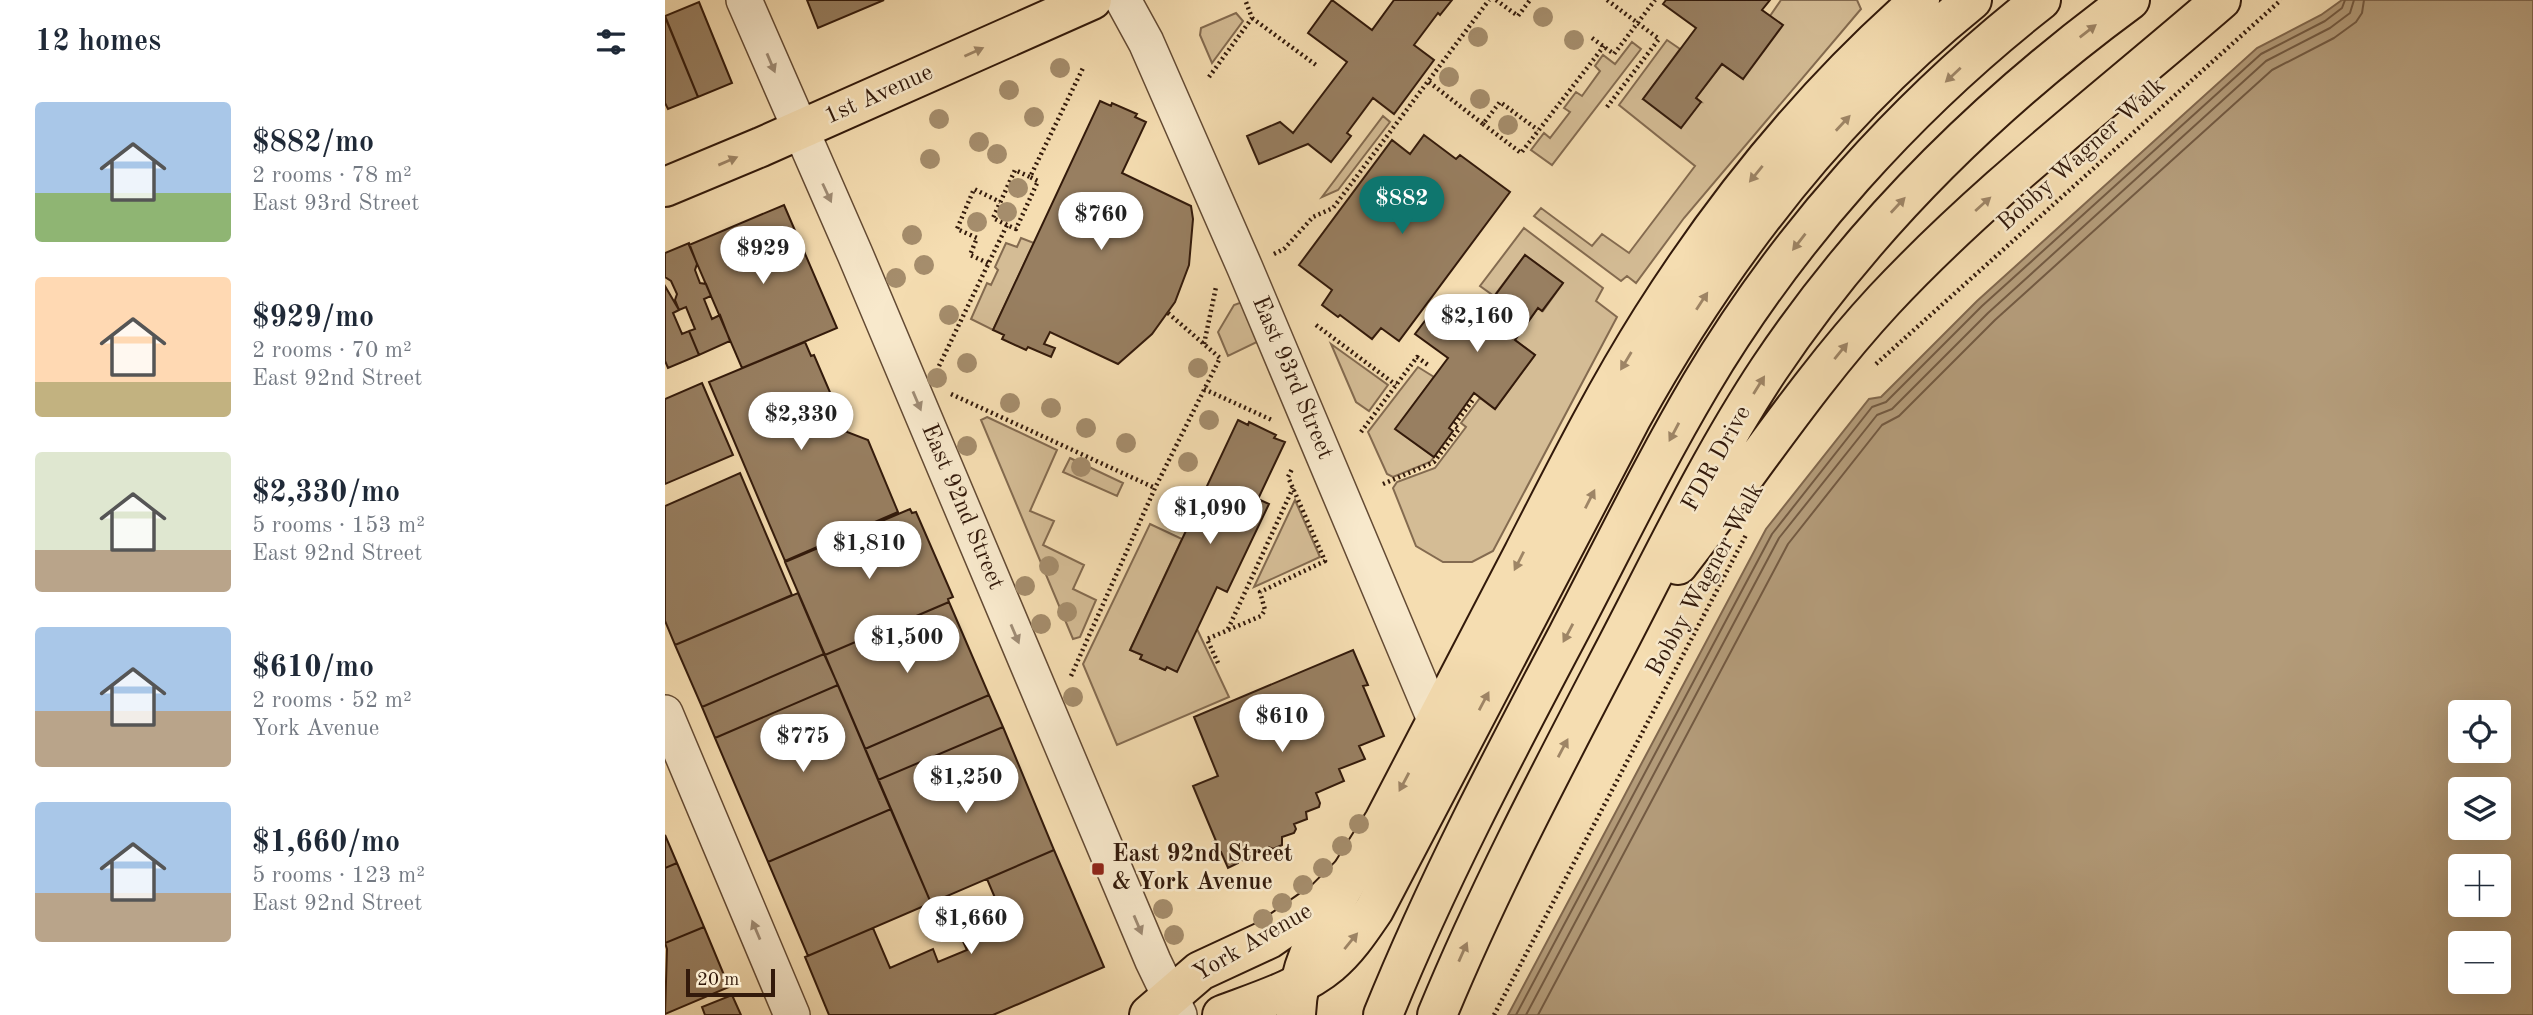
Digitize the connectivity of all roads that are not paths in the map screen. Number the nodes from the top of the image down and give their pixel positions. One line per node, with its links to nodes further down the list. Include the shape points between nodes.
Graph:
1 (744, 0): 9 (street, East 92nd Street, one-way to 9)
2 (1092, 0): 9 (main road, 1st Avenue, one-way to 2)
3 (1123, 0): 13 (street, East 93rd Street, via 1146,42 1245,268)
4 (1972, 0): 8 (main road)
5 (2041, 0): 20 (main road, FDR Drive, one-way to 20, via 1927,99 1835,197 1702,382 1478,806)
6 (2130, 0): 11 (main road, FDR Drive, one-way to 6, via 1715,458 1768,371 1858,248 1972,129)
7 (2221, 0): 11 (main road, one-way to 7, via 1881,303 1987,200)
8 (1911, 23): 13 (main road, one-way to 13, via 1858,57 1793,128 1719,220 1660,306 1599,407); 14 (main road, one-way to 8, via 1657,372 1703,299 1791,180 1851,115)
9 (799, 130): 10 (main road, 1st Avenue, one-way to 9); 17 (street, East 92nd Street, one-way to 17, via 855,254)
10 (665, 187)
11 (1621, 638): 21 (main road, FDR Drive, one-way to 11, via 1502,868)
12 (665, 713): 18 (street, one-way to 12)
13 (1436, 722): 14 (street, East 93rd Street); 15 (main road, York Avenue, one-way to 15)
14 (1452, 761): 16 (main road, York Avenue, one-way to 14, via 1374,909)
15 (1352, 874): 16 (main road, via 1316,938); 17 (main road, York Avenue, via 1302,918 1200,971)
16 (1298, 999): 19 (main road, York Avenue)
17 (1166, 1009)
18 (792, 1015)
19 (1222, 1015)
20 (1383, 1015)
21 (1437, 1015)

